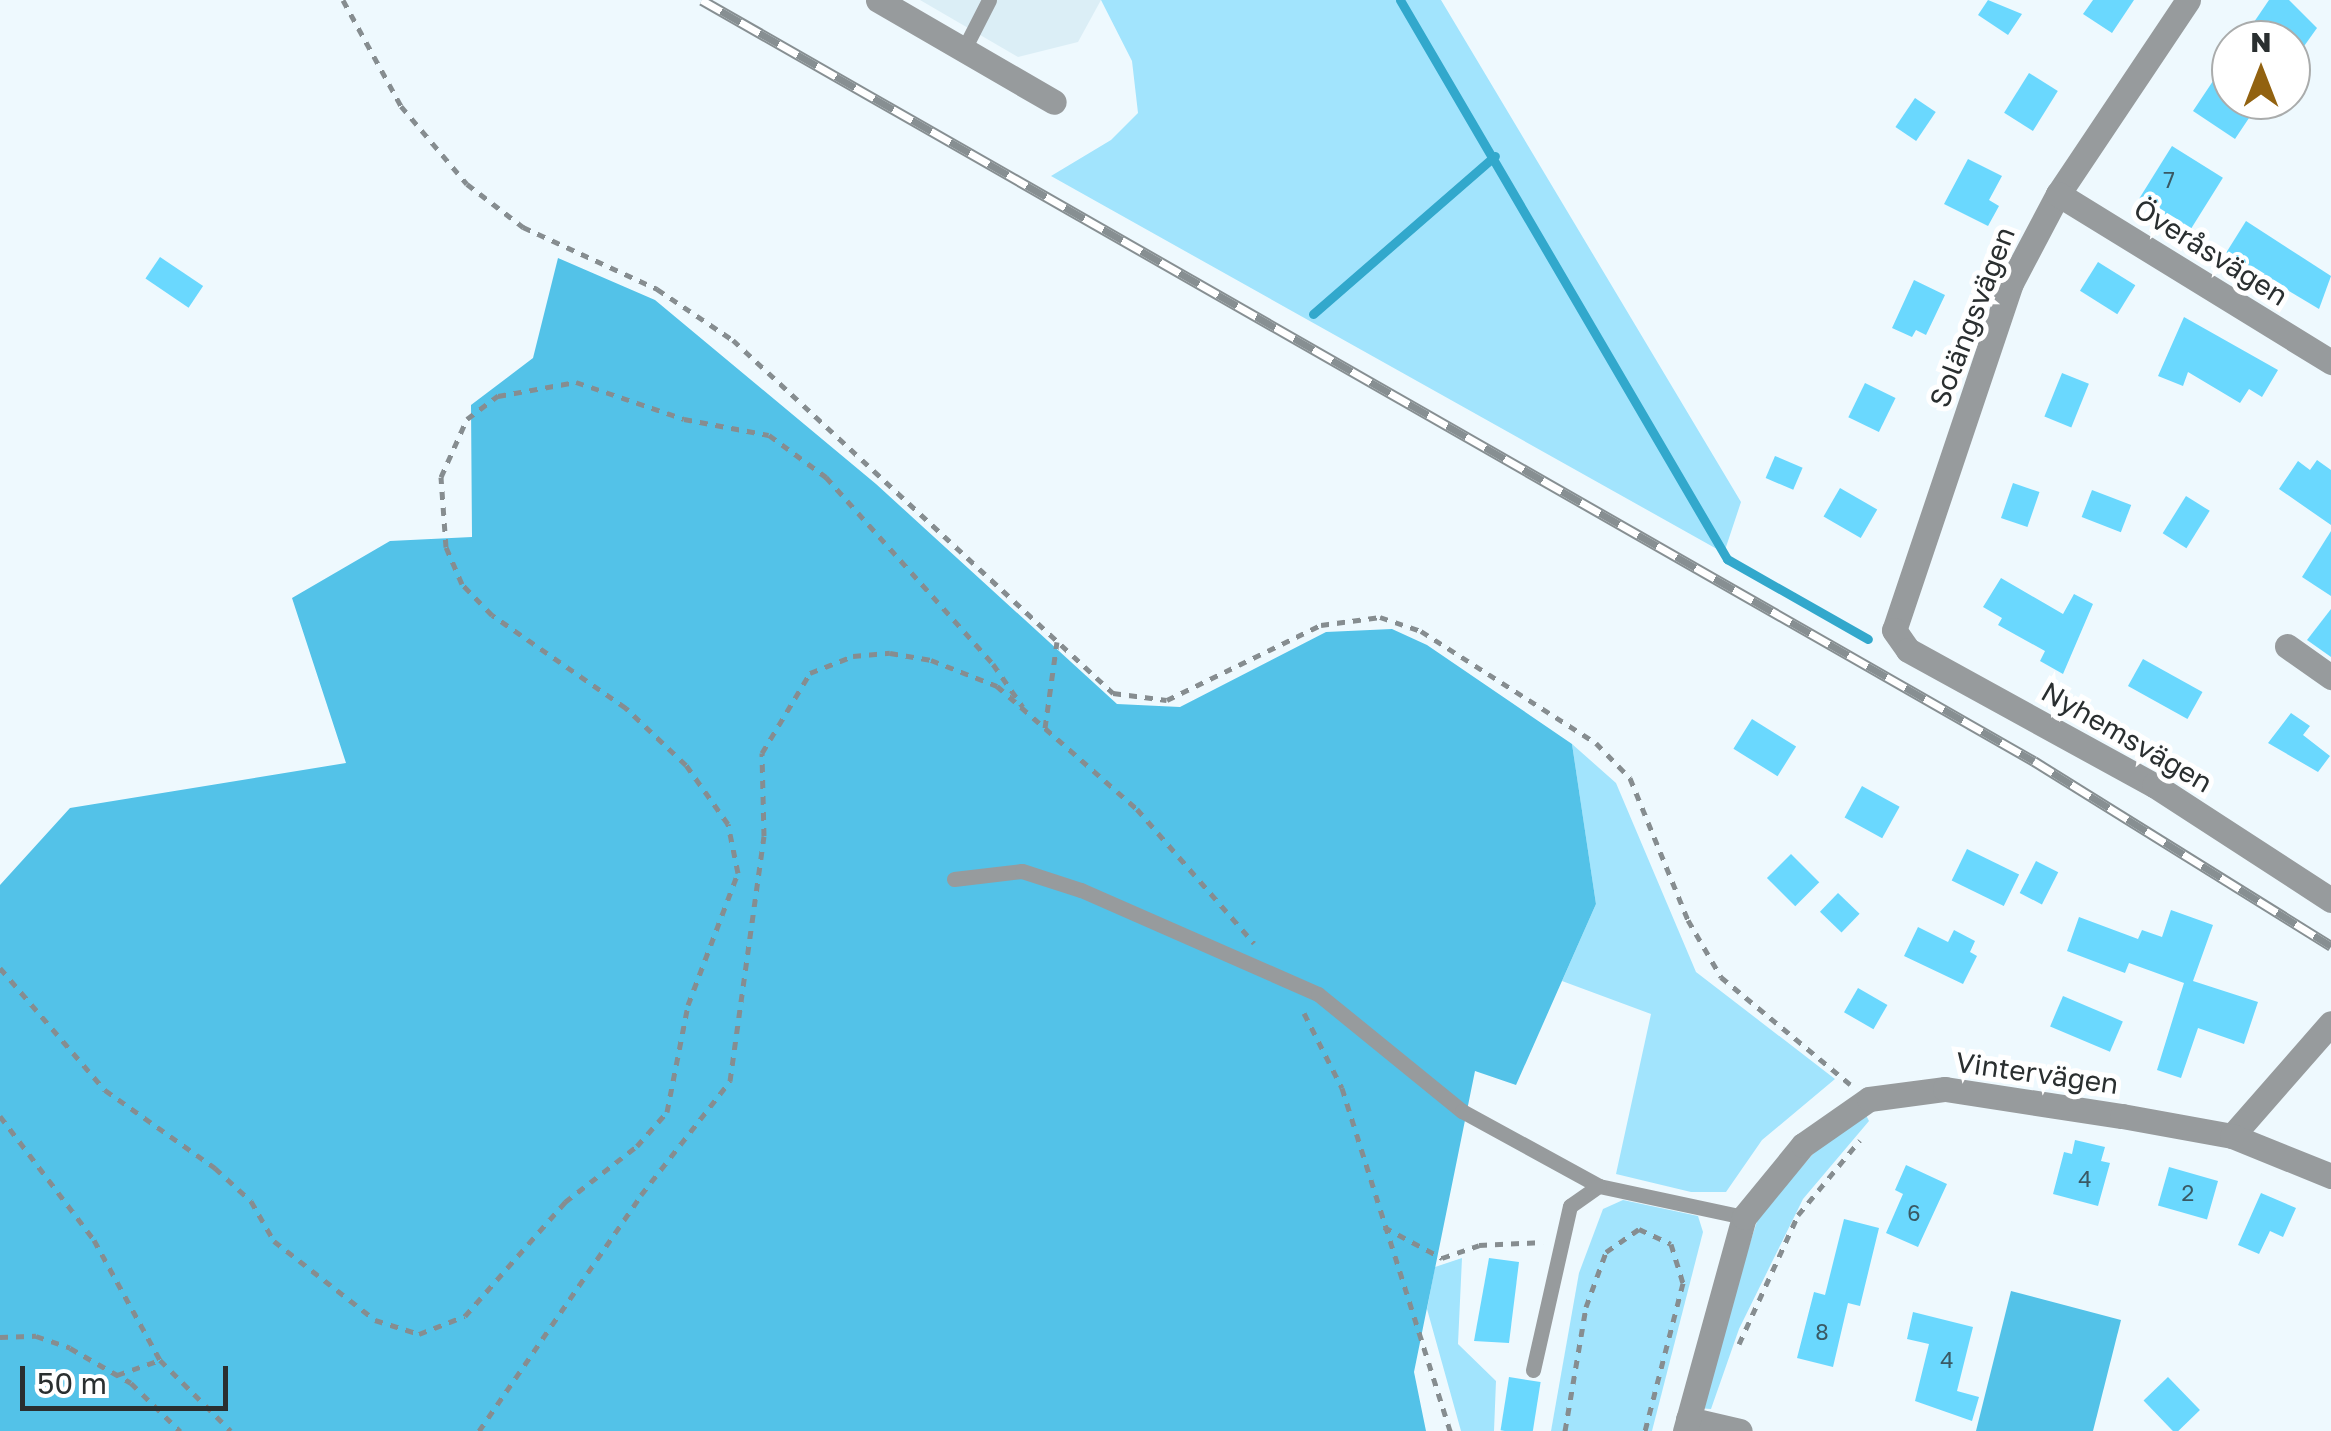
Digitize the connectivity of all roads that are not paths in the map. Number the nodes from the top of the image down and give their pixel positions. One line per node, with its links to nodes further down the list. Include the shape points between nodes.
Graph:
1 (878, 0): 4 (street)
2 (990, 0): 4 (lane)
3 (2188, 0): 6 (street, Solängsvägen)
4 (964, 49): 5 (street)
5 (1054, 102)
6 (2058, 194): 7 (street, Överåsvägen); 8 (street, Solängsvägen, via 2012,283)
7 (2331, 362)
8 (1894, 630): 12 (street, Nyhemsvägen, via 1908,650 2154,786)
9 (2287, 646): 10 (street)
10 (2331, 677)
11 (954, 878): 16 (lane, via 1022,871 1280,978 1340,1010 1462,1110)
12 (2331, 900)
13 (2331, 1023): 14 (street)
14 (2232, 1136): 15 (street, Vintervägen); 17 (street, Vintervägen, via 1969,1090 1919,1089 1869,1100 1803,1145)
15 (2331, 1176)
16 (1599, 1186): 17 (lane); 18 (lane, via 1570,1206)
17 (1744, 1217): 19 (street, Vintervägen)
18 (1532, 1370)
19 (1687, 1425): 20 (street)
20 (1740, 1431)

